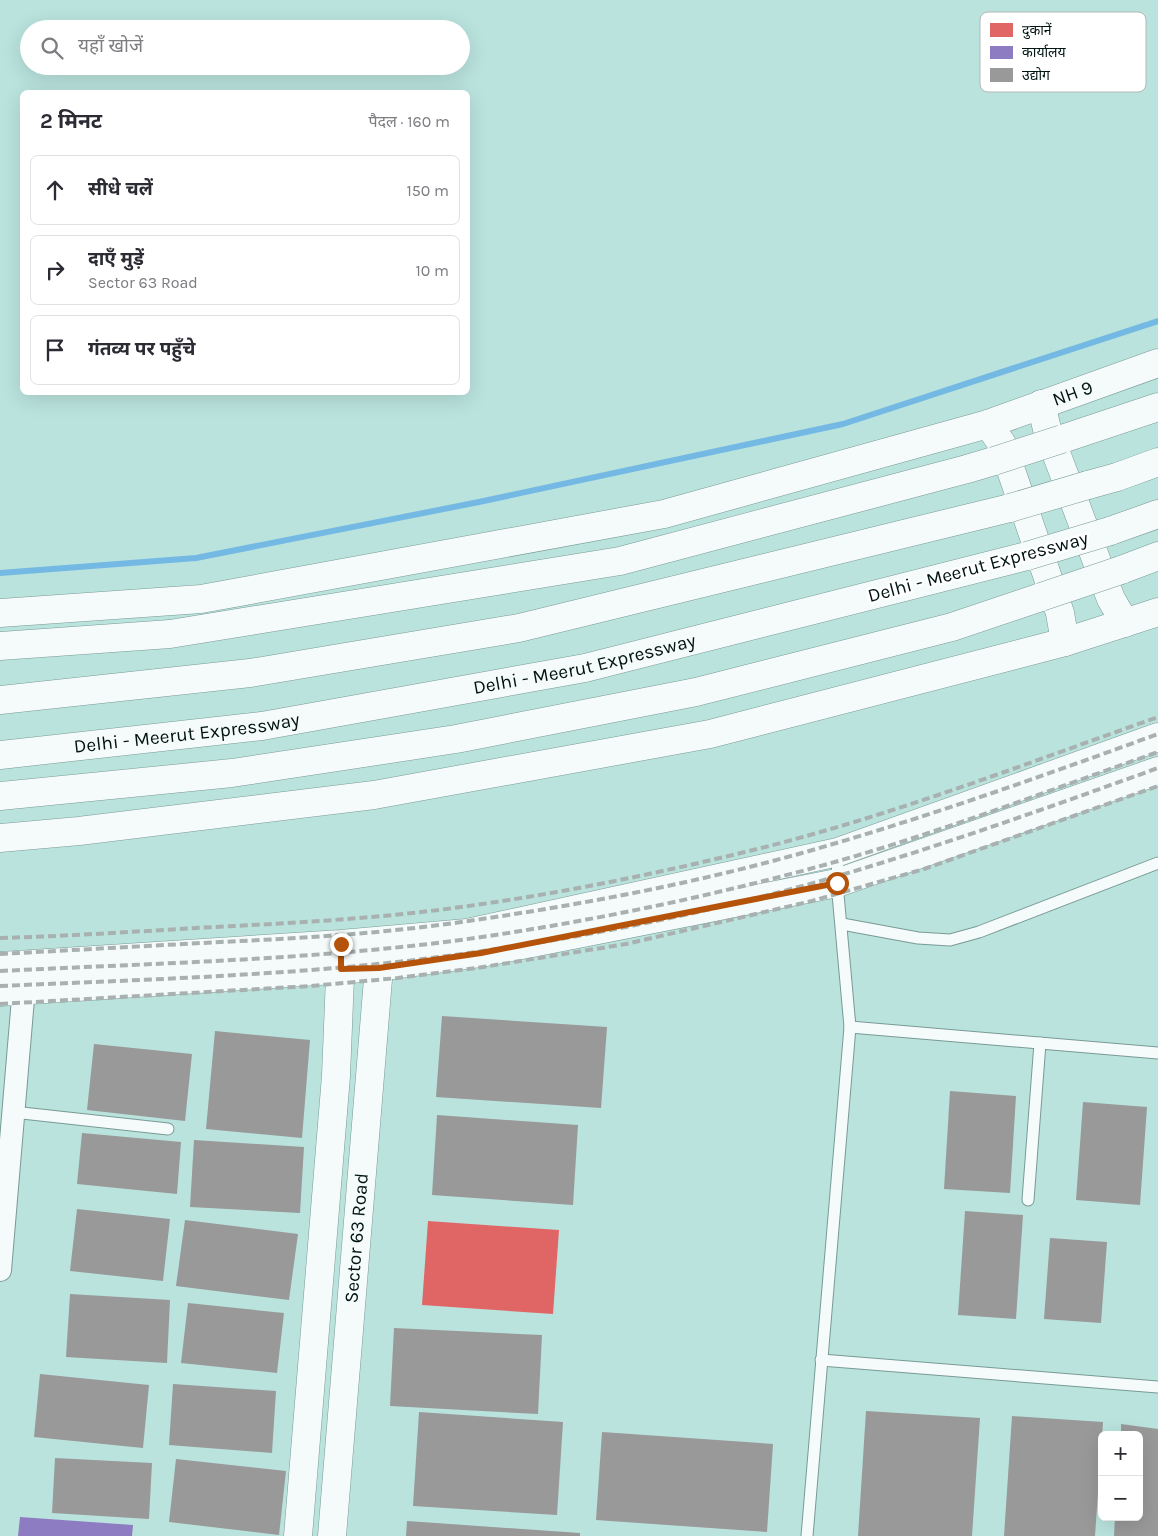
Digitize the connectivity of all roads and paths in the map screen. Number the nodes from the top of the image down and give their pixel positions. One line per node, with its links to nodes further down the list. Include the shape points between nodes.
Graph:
1 (1158, 363): 2 (main road, NH 9)
2 (1041, 404): 4 (main road, NH 9); 10 (main road, via 1047,429 1111,599)
3 (1158, 407): 12 (main road, bridge, via 957,472 620,561 170,634)
4 (988, 424): 9 (main road, NH 9, via 664,514 201,600); 11 (main road, via 1002,444 1060,613)
5 (1158, 462): 13 (main road, bridge, via 1010,508 519,628 250,673)
6 (1158, 514): 15 (main road, Delhi - Meerut Expressway, bridge, via 1026,556 585,668 262,726)
7 (1158, 556): 17 (main road, bridge, via 952,627 696,692 466,737 232,773)
8 (1158, 612): 10 (main road)
9 (0, 613)
10 (1125, 623): 11 (main road)
11 (1065, 642): 18 (main road, via 701,735 374,794 79,832)
12 (0, 646)
13 (0, 700)
14 (1158, 737): 19 (main road)
15 (0, 755)
16 (1158, 771): 21 (main road)
17 (0, 796)
18 (0, 838)
19 (838, 852): 21 (lane); 23 (main road, via 467,933)
20 (1158, 863): 22 (lane, via 979,932 950,940 918,938)
21 (837, 883): 22 (lane); 25 (main road, via 481,953)
22 (842, 924): 27 (lane)
23 (378, 940): 24 (main road); 25 (main road, Sector 63 Road)
24 (341, 956): 25 (main road); 26 (main road); 30 (main road, Sector 63 Road)
25 (379, 968): 31 (main road, Sector 63 Road)
26 (12, 978): 32 (street)
27 (850, 1027): 28 (lane); 36 (lane)
28 (1040, 1043): 29 (lane); 34 (lane)
29 (1158, 1053)
30 (336, 1076): 31 (main road); 38 (main road, Sector 63 Road)
31 (370, 1078): 39 (main road, Sector 63 Road)
32 (13, 1112): 33 (lane); 35 (street)
33 (168, 1129)
34 (1028, 1200)
35 (0, 1270)
36 (822, 1360): 37 (lane); 40 (lane)
37 (1158, 1387)
38 (298, 1536)
39 (332, 1536)
40 (807, 1536)

